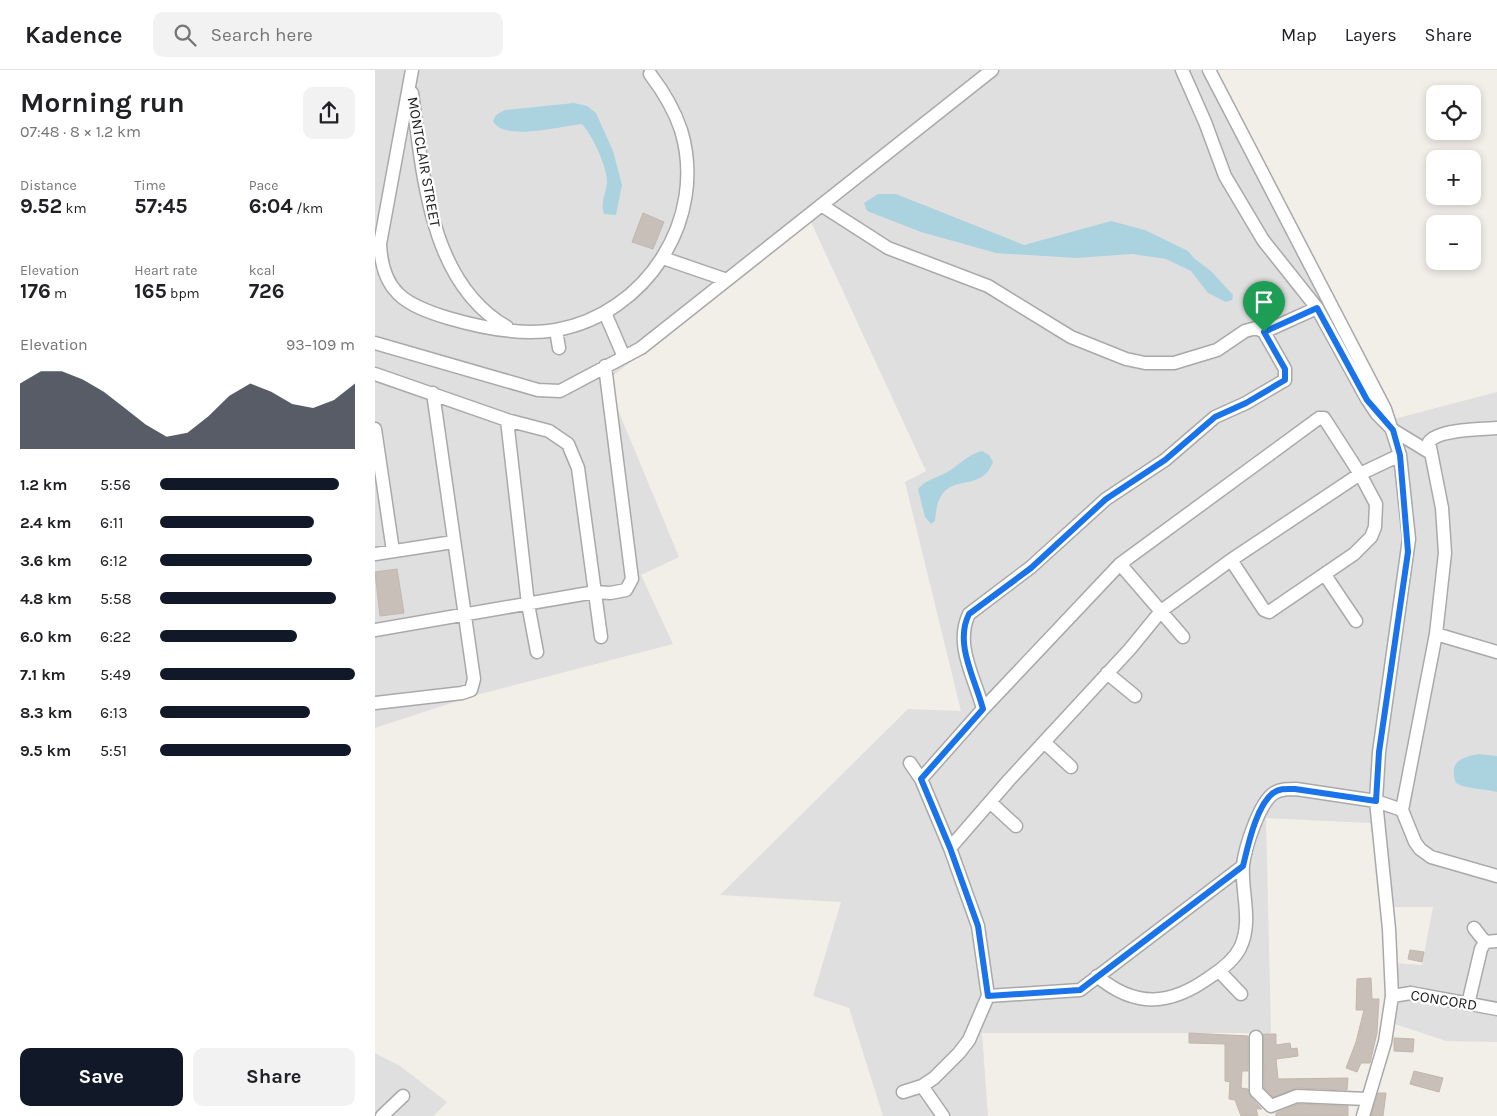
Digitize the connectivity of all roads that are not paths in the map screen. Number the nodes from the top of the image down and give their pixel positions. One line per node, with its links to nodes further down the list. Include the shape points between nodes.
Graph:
1 (1182, 70): 11 (street, via 1225,176 1263,240)
2 (1209, 70): 25 (street)
3 (989, 71): 6 (street)
4 (651, 74): 7 (street, via 674,111 687,168 681,218)
5 (411, 75): 8 (street, MONTCLAIR STREET, via 380,244); 14 (street, MONTCLAIR STREET, via 426,190 437,236 458,276 481,308 495,321)
6 (821, 205): 9 (street); 15 (street, via 888,248 988,286 1071,337 1126,359 1174,363 1217,350 1245,331 1255,328)
7 (663, 258): 9 (street); 12 (street, via 638,289)
8 (386, 280): 10 (street); 14 (street, via 417,307 461,322)
9 (727, 280): 18 (street, via 641,348)
10 (375, 288)
11 (1317, 308): 15 (street); 25 (street, via 1367,400)
12 (605, 313): 13 (street, via 582,324); 18 (street)
13 (556, 330): 14 (street); 17 (street)
14 (516, 332)
15 (1264, 332): 49 (street, via 1285,369 1285,380 1215,417 1165,460 1106,499 1031,568 969,614 963,625 962,642)
16 (375, 343): 19 (street, via 538,390 560,391)
17 (559, 348)
18 (624, 357): 19 (street)
19 (605, 366): 35 (street, via 632,579 626,590)
20 (375, 374): 21 (street)
21 (433, 393): 22 (street); 29 (street)
22 (507, 420): 35 (street, via 549,431 568,444 578,468); 36 (street)
23 (1497, 428): 26 (street, via 1438,435 1429,442)
24 (375, 429): 30 (street)
25 (1393, 430): 26 (street); 27 (street)
26 (1429, 452): 41 (street, via 1442,508 1445,553)
27 (1400, 455): 28 (street); 54 (street, via 1408,552 1379,752)
28 (1360, 474): 32 (street); 33 (street, via 1324,418 1319,418); 34 (street, via 1376,504 1375,527 1364,546)
29 (453, 542): 30 (street); 38 (street)
30 (393, 551): 31 (street)
31 (375, 554)
32 (1231, 560): 34 (street, via 1266,612); 37 (street)
33 (1120, 564): 37 (street); 49 (street)
34 (1325, 575): 39 (street)
35 (595, 592): 36 (street); 42 (street)
36 (528, 604): 38 (street); 44 (street)
37 (1161, 611): 43 (street); 46 (street)
38 (466, 613): 40 (street); 48 (street, via 474,670 471,690)
39 (1356, 621)
40 (375, 630)
41 (1436, 634): 45 (street); 56 (street)
42 (601, 637)
43 (1183, 637)
44 (537, 652)
45 (1497, 652)
46 (1107, 673): 47 (street); 50 (street)
47 (1135, 696)
48 (375, 703)
49 (983, 709): 53 (street)
50 (1043, 742): 52 (street); 55 (street)
51 (911, 763): 53 (street)
52 (1071, 767)
53 (921, 779): 58 (street)
54 (1376, 801): 56 (street); 59 (street, via 1295,789 1283,789 1272,794 1255,825); 67 (street, via 1385,876)
55 (990, 802): 57 (street); 58 (street)
56 (1402, 810): 60 (street, via 1420,850 1431,857)
57 (1016, 826)
58 (950, 848): 66 (street, via 978,926)
59 (1243, 866): 63 (street, via 1246,904 1240,948); 64 (street)
60 (1497, 876)
61 (1474, 928): 62 (street)
62 (1491, 941): 68 (street, via 1481,949)
63 (1219, 971): 64 (street, via 1191,990 1159,1000 1138,999); 65 (street)
64 (1097, 976): 66 (street, via 1080,990)
65 (1241, 994)
66 (988, 996): 71 (street, via 969,1040 940,1072)
67 (1392, 996): 68 (street, CONCORD, via 1411,993); 74 (street, via 1385,1042)
68 (1468, 1004): 69 (street, CONCORD)
69 (1497, 1009)
70 (1255, 1037): 74 (street, via 1257,1091 1267,1104 1276,1105 1297,1096)
71 (922, 1086): 72 (street); 76 (street)
72 (903, 1092)
73 (403, 1096): 75 (street)
74 (1367, 1099): 77 (street)
75 (382, 1116)
76 (943, 1116)
77 (1363, 1116)

